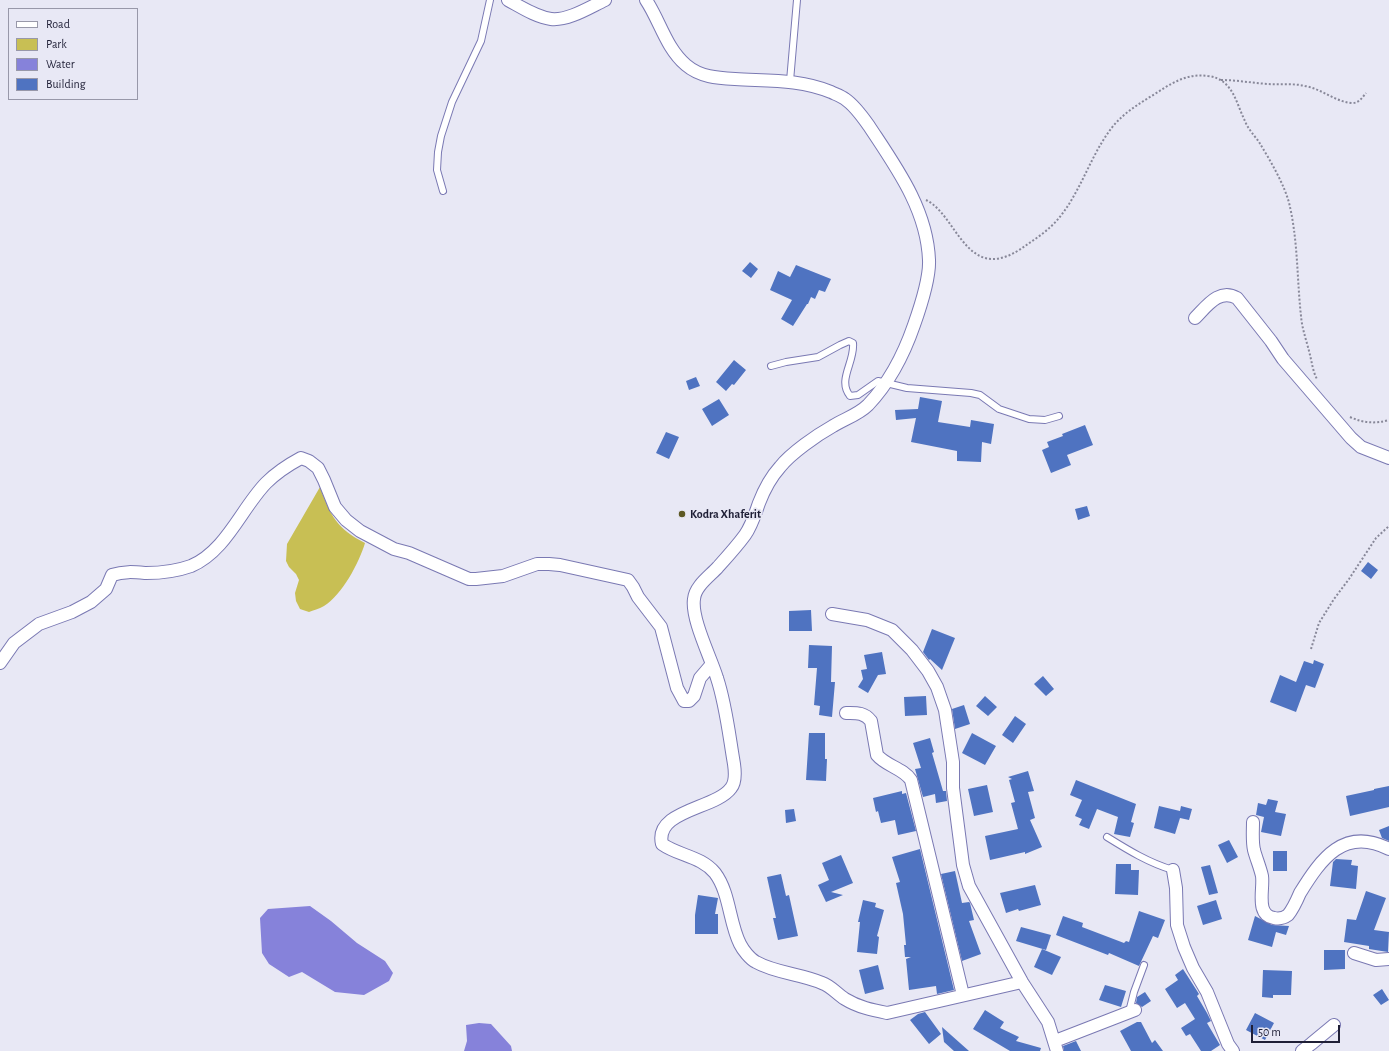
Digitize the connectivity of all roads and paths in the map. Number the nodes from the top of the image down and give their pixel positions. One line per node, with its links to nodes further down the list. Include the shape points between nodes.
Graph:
1 (490, 0): 9 (lane, via 481,42 452,102 441,136 437,170)
2 (508, 0): 3 (street, via 532,13 559,19)
3 (605, 0)
4 (646, 0): 7 (street, via 677,56 700,74 717,78)
5 (797, 0): 7 (lane)
6 (1220, 80): 8 (path, via 1305,86 1336,100 1353,103 1362,99); 10 (path, via 1211,76 1187,77 1164,88 1123,116 1107,135 1058,219 1032,242 1005,257 996,260 976,254 929,201); 13 (path, via 1230,88 1237,99 1245,121 1286,193 1296,244 1301,318 1315,376)
7 (790, 81): 10 (street, via 810,84 844,98 866,122)
8 (1366, 93)
9 (443, 191)
10 (913, 197): 14 (street, via 926,233 929,263 919,311 902,357)
11 (1195, 318): 18 (street, via 1224,294 1237,298 1283,359 1351,438 1361,447)
12 (771, 366): 14 (lane, via 818,357 849,341 853,343 854,352 844,386 850,396 858,395 878,381)
13 (1319, 382)
14 (884, 383): 15 (lane, via 907,388 976,394 998,409 1029,419 1045,420); 23 (street, via 868,405 858,413 816,437 781,465 770,481 745,535 698,588 694,597 696,617)
15 (1059, 416)
16 (1349, 416): 17 (path, via 1373,423)
17 (1389, 420)
18 (1389, 458)
19 (1389, 526): 21 (path, via 1376,538 1334,599 1319,623)
20 (832, 614): 32 (street, via 867,620 892,630 912,650 937,687 945,710 953,762 953,788 969,886)
21 (1311, 649)
22 (0, 663): 23 (street, via 14,643 39,624 91,602 106,589 112,575 120,572 172,571 191,566 206,556 217,547 265,484 278,472 301,458 318,468 335,507 360,531 394,550 409,552 469,579 502,576 537,564 549,564 628,580 661,627 677,688 684,701 689,701 694,696 700,678)
23 (712, 664): 33 (street, via 721,690 734,764 732,787 714,800 673,819 662,830 662,844 698,860 714,873 725,894 740,945 755,961 824,984 860,1007 888,1013)
24 (846, 713): 33 (street, via 868,717 877,755 912,780)
25 (1253, 822): 27 (street, via 1254,849 1262,877 1261,906 1272,918 1280,919 1288,915 1310,878 1333,850 1353,842 1366,842)
26 (1107, 837): 28 (lane, via 1159,866)
27 (1389, 849)
28 (1173, 870): 37 (street, via 1177,925 1184,947)
29 (1354, 953): 30 (street, via 1376,960)
30 (1389, 960)
31 (1144, 965): 34 (lane, via 1134,992)
32 (1022, 982): 33 (street); 36 (street, via 1048,1022)
33 (963, 995)
34 (1132, 1011): 36 (street)
35 (1334, 1025): 38 (street)
36 (1056, 1046)
37 (1233, 1051)
38 (1302, 1051)

